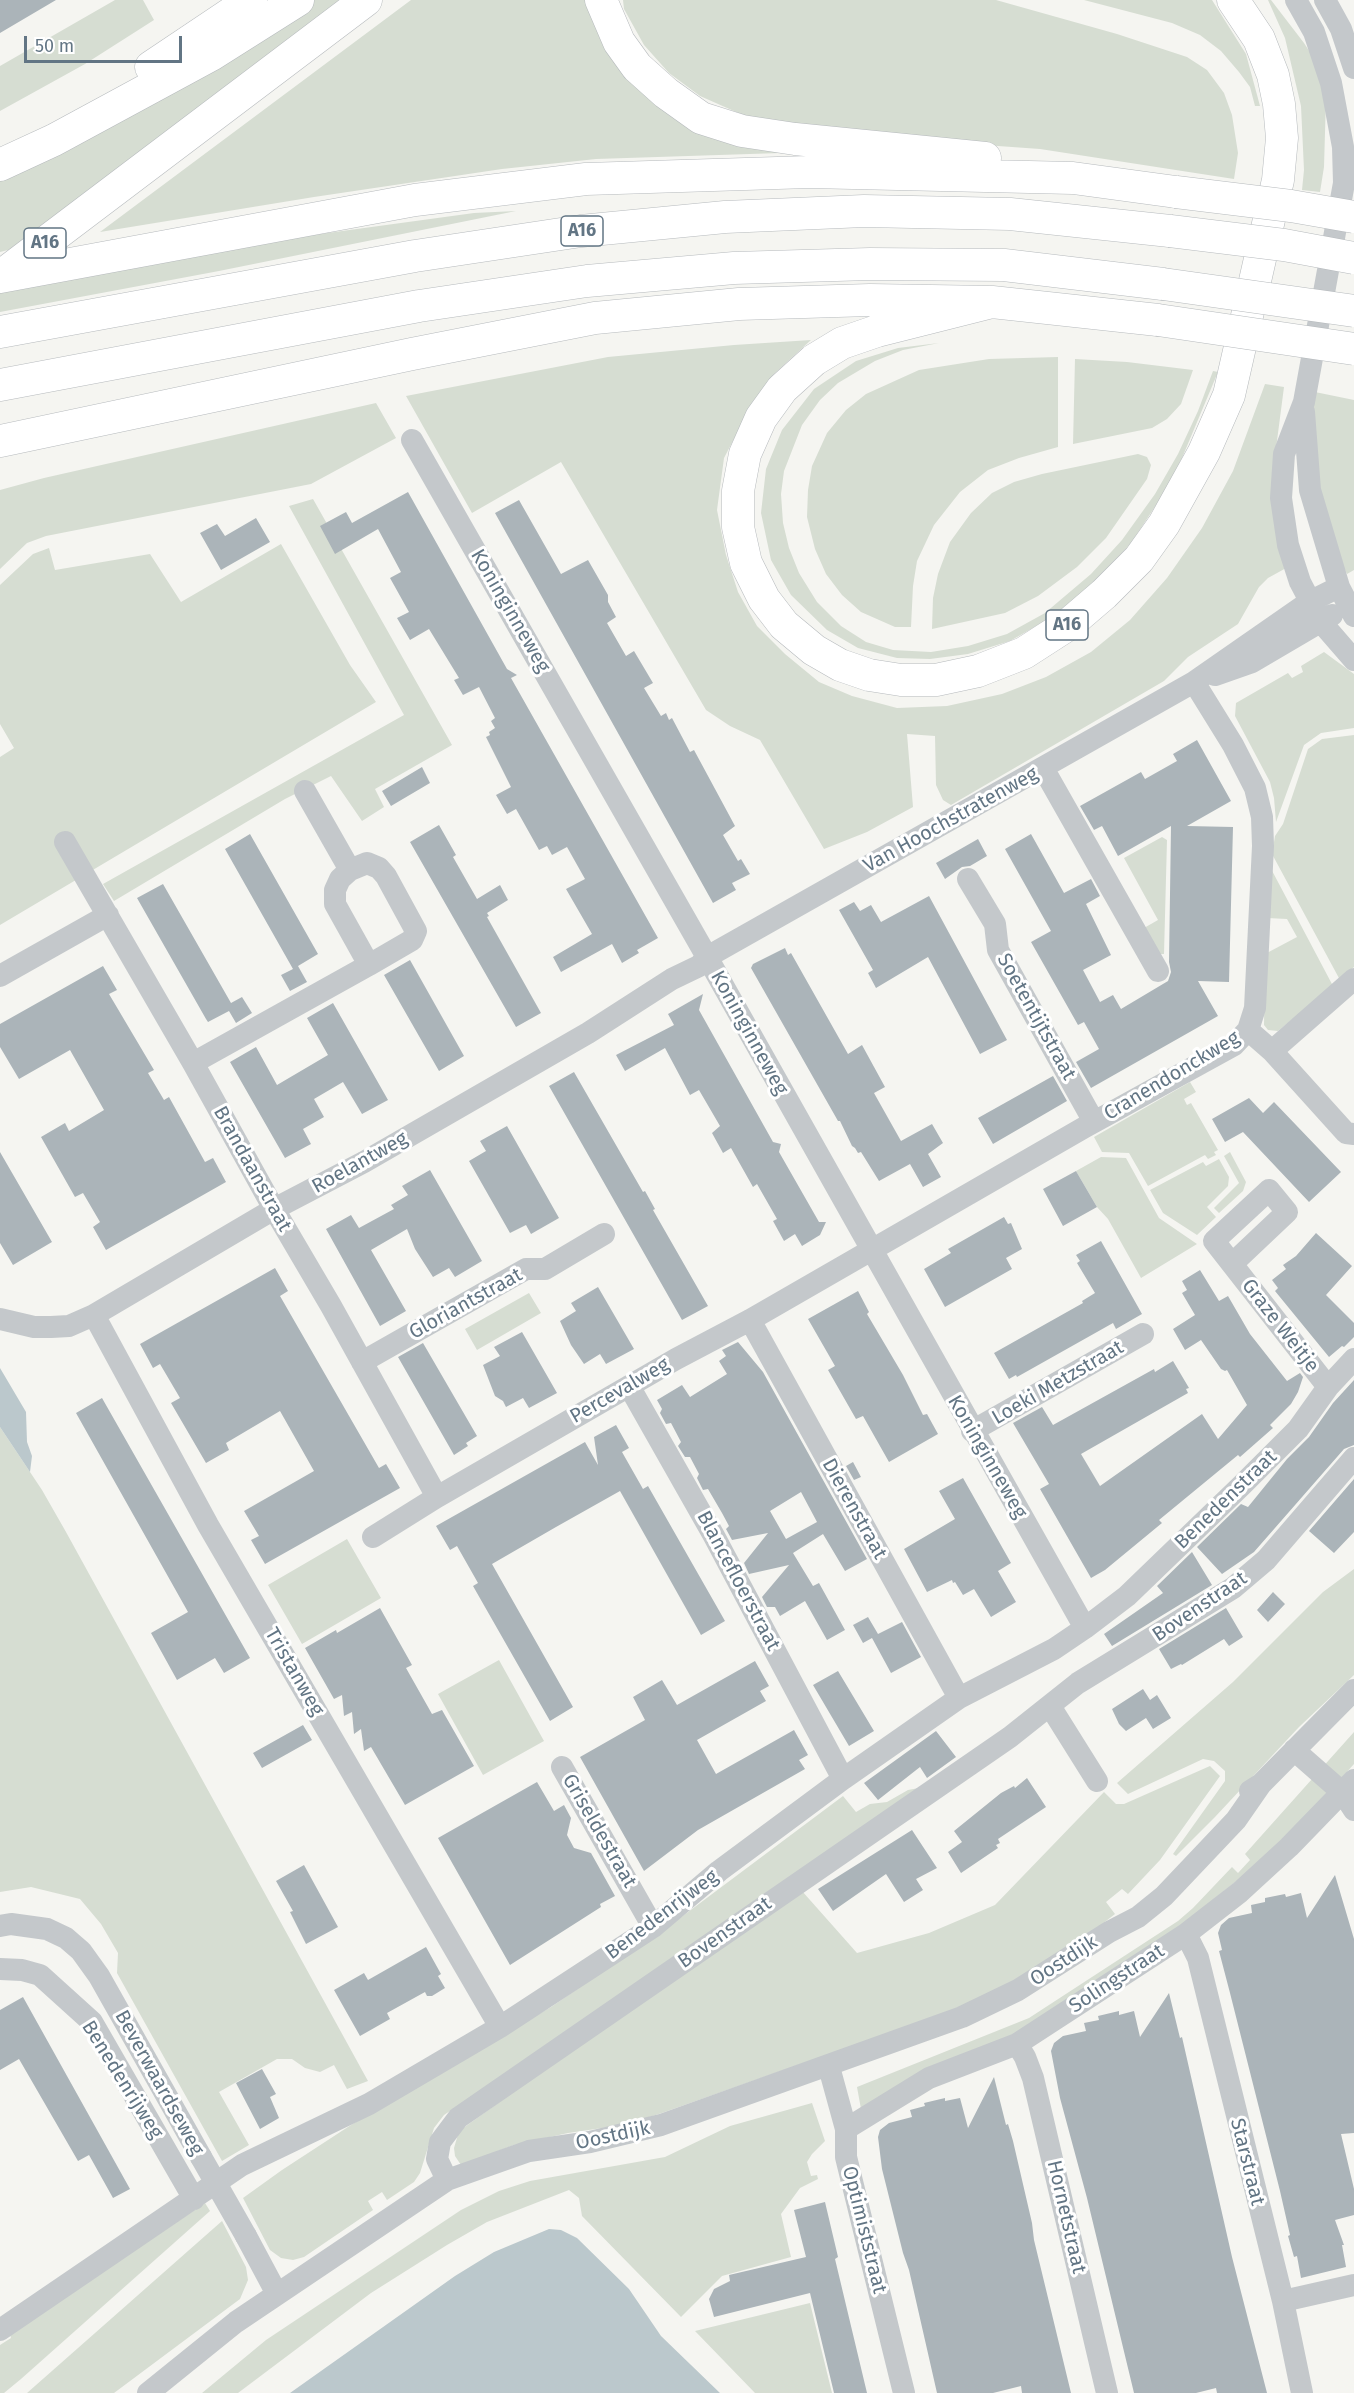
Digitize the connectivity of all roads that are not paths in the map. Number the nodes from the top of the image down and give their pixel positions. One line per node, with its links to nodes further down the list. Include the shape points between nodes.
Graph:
1 (251, 0): 10 (highway, via 98,104)
2 (298, 0): 10 (highway, via 211,56)
3 (366, 0): 16 (highway, A16)
4 (601, 0): 13 (highway, A16, via 619,42 637,67 701,118 742,131 795,139 999,159)
5 (1233, 0): 17 (highway, A16, via 1258,39 1274,75 1282,138 1278,180 1229,394 1204,452 1164,524 1139,559 1104,594 1069,624 1024,653 978,671 936,680 901,680 840,665 784,625 764,599 746,563 738,527 738,491 749,445 761,418 782,389 814,360 843,343)
6 (1298, 0): 8 (street, via 1329,23); 12 (street, via 1314,32 1331,83)
7 (1325, 0): 8 (street)
8 (1348, 26): 9 (street)
9 (1354, 68)
10 (54, 140): 11 (highway)
11 (0, 165)
12 (1349, 173): 22 (street)
13 (1073, 178): 14 (highway, A16, bridge); 16 (highway, A16, via 808,172 586,179 415,200)
14 (1354, 217)
15 (1354, 258): 19 (highway, A16, bridge, via 1284,245 1010,214 864,211 725,217 581,231 415,256)
16 (0, 277)
17 (992, 303): 20 (highway, A16, bridge, via 1158,320); 24 (highway, A16, via 870,300 739,304 596,318)
18 (1354, 311): 21 (highway, bridge, via 1004,265 734,268 587,281 419,306)
19 (0, 332)
20 (1354, 349)
21 (0, 385)
22 (1304, 402): 25 (street, via 1284,454 1281,498 1288,545); 26 (street, via 1310,490)
23 (412, 440): 36 (street, Koninginneweg)
24 (0, 441)
25 (1309, 602): 26 (street, Van Hoochstratenweg); 27 (street); 29 (street, Van Hoochstratenweg)
26 (1347, 603): 27 (street, Van Hoochstratenweg)
27 (1322, 622): 28 (street); 29 (street, Van Hoochstratenweg, via 1252,662)
28 (1354, 660)
29 (1194, 682): 30 (street, Van Hoochstratenweg); 41 (street, Cranendonckweg, via 1255,788 1262,817 1255,1008)
30 (1043, 768): 36 (street, Van Hoochstratenweg); 38 (street)
31 (305, 791): 33 (street)
32 (65, 842): 35 (street, Brandaanstraat)
33 (350, 870): 37 (street, via 335,890 335,904); 37 (street, via 367,863 379,868 416,931 412,940)
34 (968, 879): 44 (street, Soetentijtstraat, via 995,924 998,950)
35 (108, 915): 39 (street); 43 (street, Brandaanstraat)
36 (707, 957): 46 (street, Roelantweg, via 699,966 579,1038 364,1162); 48 (street, Koninginneweg)
37 (369, 965): 43 (street)
38 (1158, 971)
39 (0, 976)
40 (1354, 979): 42 (street)
41 (1248, 1030): 42 (street); 44 (street, Cranendonckweg, via 1234,1045)
42 (1272, 1051): 45 (street, via 1346,1133)
43 (193, 1063): 46 (street, Brandaanstraat)
44 (1094, 1122): 48 (street, Cranendonckweg)
45 (1354, 1134)
46 (274, 1209): 50 (street, Roelantweg); 55 (street, Brandaanstraat)
47 (604, 1234): 55 (street, Gloriantstraat, via 545,1269 526,1269)
48 (870, 1250): 52 (street, Percevalweg); 58 (street, Koninginneweg)
49 (1232, 1264): 57 (street, Graze Weitje)
50 (94, 1315): 51 (street, Roelantweg, via 69,1326 51,1328); 75 (street, Tristanweg, via 219,1543)
51 (0, 1319)
52 (750, 1320): 56 (street, Percevalweg); 64 (street, Dierenstraat)
53 (1143, 1334): 58 (street, Loeki Metzstraat)
54 (1354, 1359): 57 (street, Benedenstraat)
55 (362, 1362): 60 (street, Brandaanstraat)
56 (629, 1386): 60 (street, Percevalweg); 68 (street, Blancefloerstraat)
57 (1329, 1388): 62 (street, Benedenstraat, via 1298,1429 1242,1485 1127,1596)
58 (972, 1431): 62 (street, Koninginneweg)
59 (1354, 1458): 65 (street, Bovenstraat, via 1266,1560 1233,1588 1078,1683)
60 (437, 1497): 61 (street, Percevalweg)
61 (373, 1537)
62 (1085, 1628): 64 (street, Benedenrijweg, via 1054,1649)
63 (1354, 1690): 66 (street, Oostdijk)
64 (959, 1698): 68 (street, Benedenrijweg)
65 (1050, 1707): 69 (street); 79 (street, Bovenstraat, via 458,2118 440,2142 437,2158)
66 (1294, 1750): 70 (street); 77 (street, Oostdijk, via 1183,1878 1138,1917 1018,1990 962,2017)
67 (562, 1767): 72 (street, Griseldestraat)
68 (843, 1779): 72 (street, Benedenrijweg, via 720,1871)
69 (1097, 1781)
70 (1350, 1794): 73 (street, Solingstraat, via 1240,1892)
71 (0, 1926): 82 (street, Beverwaardseweg, bridge, via 47,1929 81,1951 99,1976)
72 (653, 1927): 75 (street, Benedenrijweg)
73 (1186, 1934): 76 (street, Solingstraat); 83 (street, Starstraat, via 1198,1958)
74 (0, 1969): 80 (street, Benedenrijweg, via 40,1975 92,2022)
75 (500, 2027): 80 (street, Benedenrijweg, via 369,2104 242,2165)
76 (1017, 2044): 78 (street, Solingstraat, via 929,2078); 87 (street, Hornetstraat, via 1033,2078)
77 (829, 2067): 78 (street, Optimiststraat); 79 (street, Oostdijk, via 661,2126 530,2151)
78 (846, 2129): 86 (street, Optimiststraat, via 846,2157)
79 (447, 2180): 82 (street, Oostdijk)
80 (194, 2199): 84 (street, Benedenrijweg)
81 (1354, 2285): 83 (street)
82 (278, 2294): 85 (street, Oostdijk, via 236,2322)
83 (1283, 2301): 88 (street, Starstraat)
84 (0, 2330)
85 (148, 2393)
86 (904, 2393)
87 (1107, 2393)
88 (1302, 2393)

